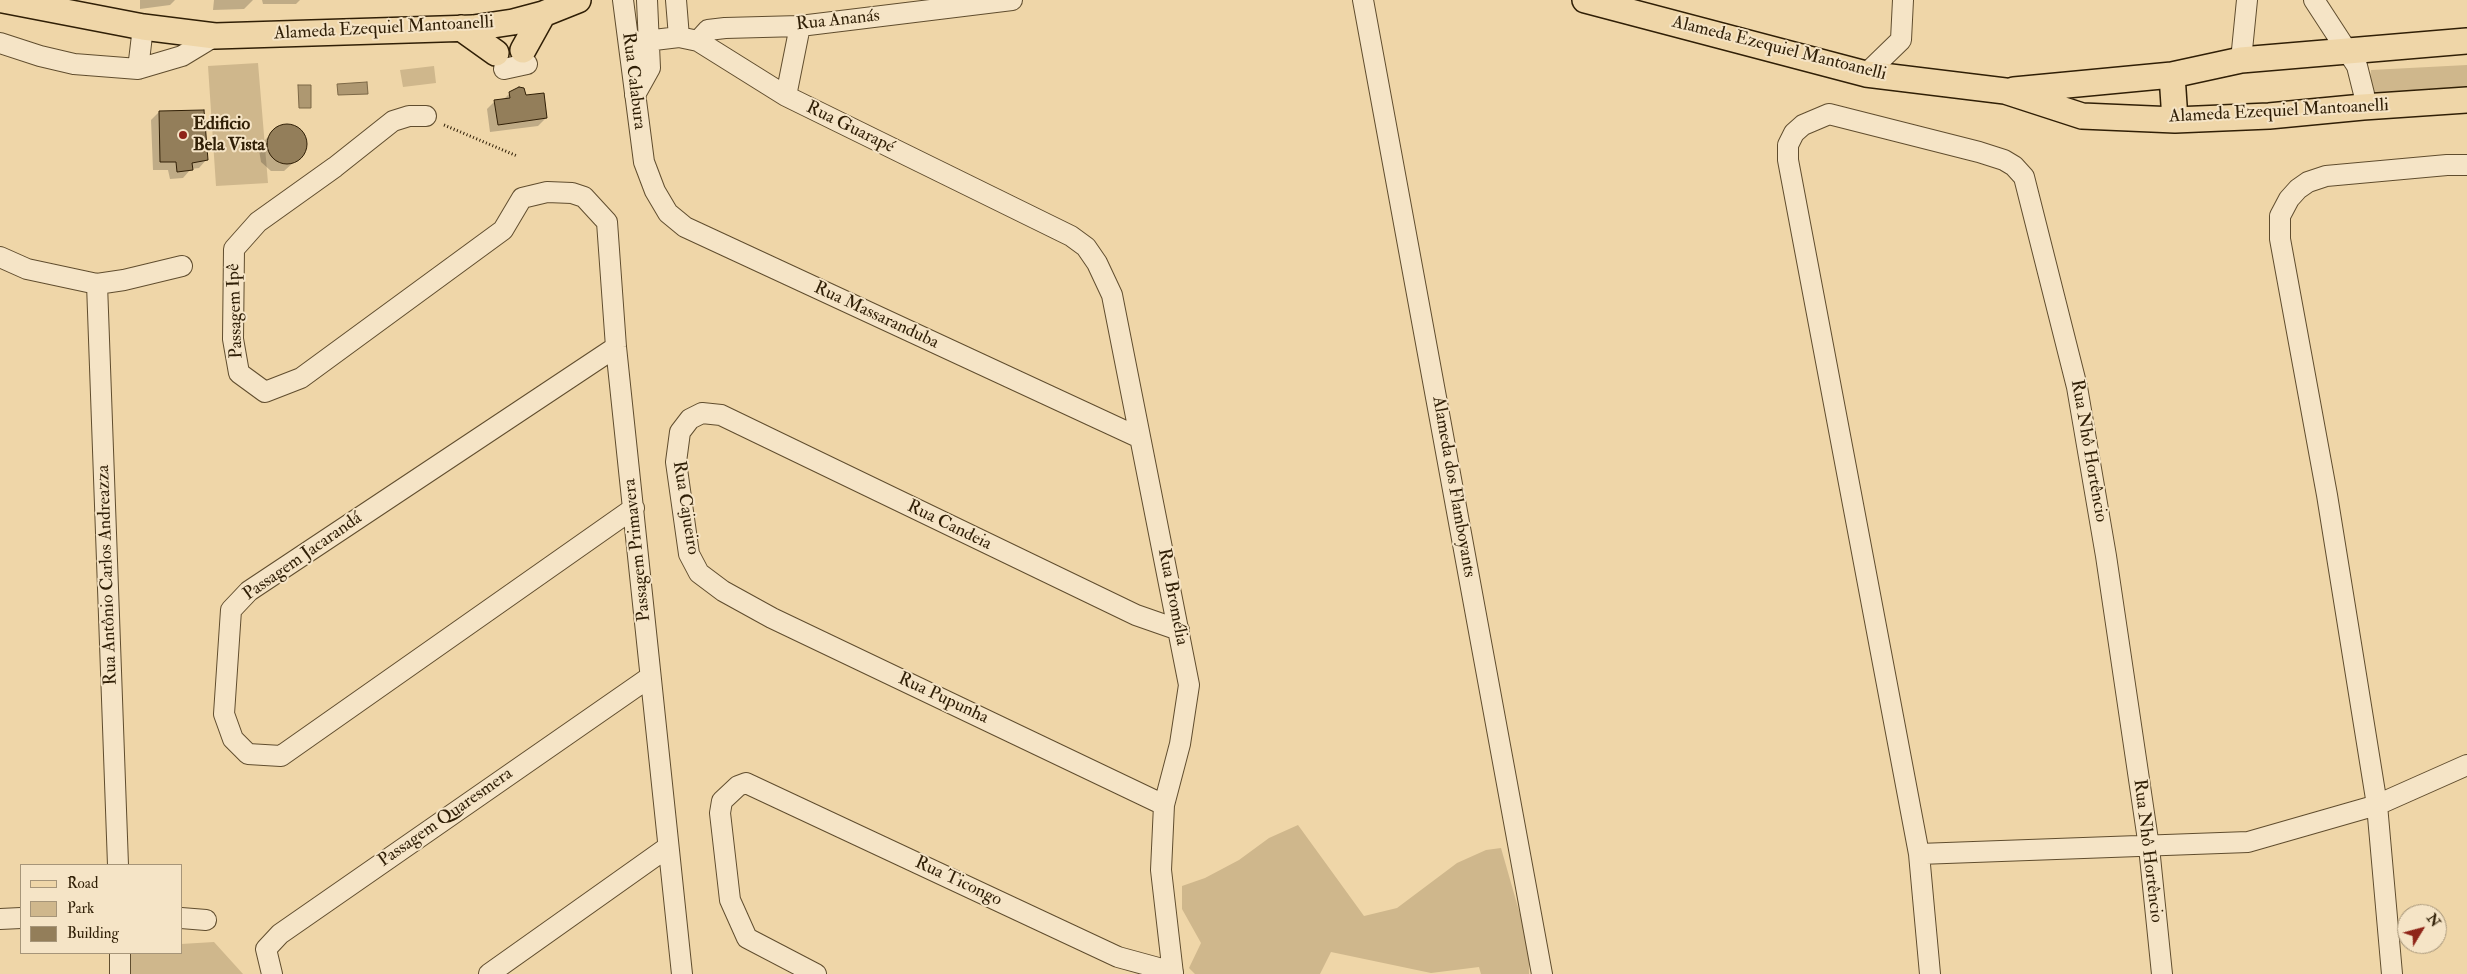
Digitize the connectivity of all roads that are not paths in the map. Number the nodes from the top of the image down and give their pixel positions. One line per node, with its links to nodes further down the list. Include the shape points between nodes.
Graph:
1 (578, 0): 12 (main road, Alameda Ezequiel Mantoanelli)
2 (623, 0): 21 (street, Rua Calabura)
3 (647, 0): 18 (street)
4 (676, 0): 17 (street)
5 (1012, 0): 13 (street, Rua Ananás)
6 (1363, 0): 68 (street, Alameda dos Flamboyants)
7 (1586, 0): 27 (main road, Alameda Ezequiel Mantoanelli)
8 (1903, 0): 27 (street, via 1900,40)
9 (2247, 0): 24 (street)
10 (2314, 0): 22 (street)
11 (7, 1): 14 (main road, Alameda Ezequiel Mantoanelli)
12 (543, 14): 15 (main road, Alameda Ezequiel Mantoanelli, via 513,22); 23 (main road)
13 (800, 26): 17 (street, Rua Ananás, via 708,30); 31 (street)
14 (143, 27): 16 (main road, Alameda Ezequiel Mantoanelli); 26 (street)
15 (461, 28): 16 (main road, Alameda Ezequiel Mantoanelli); 25 (main road)
16 (215, 36): 26 (street, Alameda Ezequiel Mantoanelli, via 182,56)
17 (688, 39): 18 (street); 31 (street, Rua Guarapé)
18 (650, 40): 21 (street); 30 (street, via 650,68)
19 (2467, 41): 22 (main road, Alameda Ezequiel Mantoanelli)
20 (0, 43): 26 (street, Alameda Ezequiel Mantoanelli, via 74,64)
21 (629, 43): 30 (street, Rua Calabura)
22 (2347, 51): 24 (main road, Alameda Ezequiel Mantoanelli); 33 (street, via 2361,77)
23 (525, 57): 25 (street)
24 (2241, 60): 28 (main road, Alameda Ezequiel Mantoanelli)
25 (500, 61)
26 (138, 69)
27 (1866, 74): 29 (main road, Alameda Ezequiel Mantoanelli)
28 (2172, 75): 29 (main road, Alameda Ezequiel Mantoanelli); 35 (main road)
29 (2004, 91): 35 (main road, Alameda Ezequiel Mantoanelli, via 2082,116)
30 (636, 95): 36 (street, Rua Calabura)
31 (786, 96): 39 (street, Rua Guarapé)
32 (2467, 100): 33 (main road, Alameda Ezequiel Mantoanelli)
33 (2363, 107): 35 (main road, Alameda Ezequiel Mantoanelli)
34 (426, 116): 38 (street, Passagem Ipê, via 409,116 393,121 258,222 234,249 234,339 239,373 265,392 301,378 503,230)
35 (2175, 120)
36 (644, 162): 45 (street, Rua Massaranduba, via 655,192 668,213 685,227)
37 (2467, 166): 52 (street, via 2326,176 2298,189 2280,216 2280,239 2327,495)
38 (522, 198): 43 (street, Passagem Primavera, via 547,192 572,193 584,197 607,222)
39 (1071, 236): 45 (street, Rua Bromélia, via 1086,247 1097,262 1112,295)
40 (0, 257): 42 (street, via 26,268)
41 (182, 266): 42 (street)
42 (97, 284): 56 (street, Rua Antônio Carlos Andreazza)
43 (616, 347): 46 (street, Passagem Primavera); 46 (street, Passagem Jacarandá, via 249,591 237,603 231,610 225,674 224,714 233,739 248,754 282,756)
44 (721, 415): 47 (street, Rua Cajueiro, via 702,413 690,419 680,432 676,462 689,554 699,573); 48 (street, Rua Candeia, via 1136,615)
45 (1138, 437): 48 (street, Rua Bromélia)
46 (634, 508): 49 (street, Passagem Primavera)
47 (724, 591): 51 (street, Rua Pupunha, via 772,618)
48 (1180, 630): 51 (street, Rua Bromélia, via 1188,685 1180,744)
49 (650, 677): 53 (street, Passagem Primavera); 64 (street, Passagem Quaresmera, via 280,934 266,949)
50 (2467, 765): 52 (street)
51 (1164, 805): 62 (street, Rua Bromélia, via 1161,870)
52 (2377, 805): 54 (street, via 2248,842); 71 (street)
53 (668, 847): 65 (street); 66 (street, Passagem Primavera)
54 (2149, 847): 55 (street); 55 (street, Rua Nhô Hortêncio, via 2106,556 2077,387 2024,177 2004,160 1829,114 1794,132 1788,145 1792,180); 70 (street, Rua Nhô Hortêncio)
55 (1919, 854): 69 (street)
56 (118, 864)
57 (20, 918): 59 (street)
58 (182, 918): 60 (street)
59 (0, 919)
60 (206, 920)
61 (120, 954): 63 (street)
62 (1173, 973): 67 (street, Rua Ticongo, via 1118,957 746,783 738,786 722,801 720,814 730,900 747,938)
63 (120, 974)
64 (272, 974)
65 (488, 974)
66 (682, 974)
67 (816, 974)
68 (1542, 974)
69 (1930, 974)
70 (2162, 974)
71 (2392, 974)

